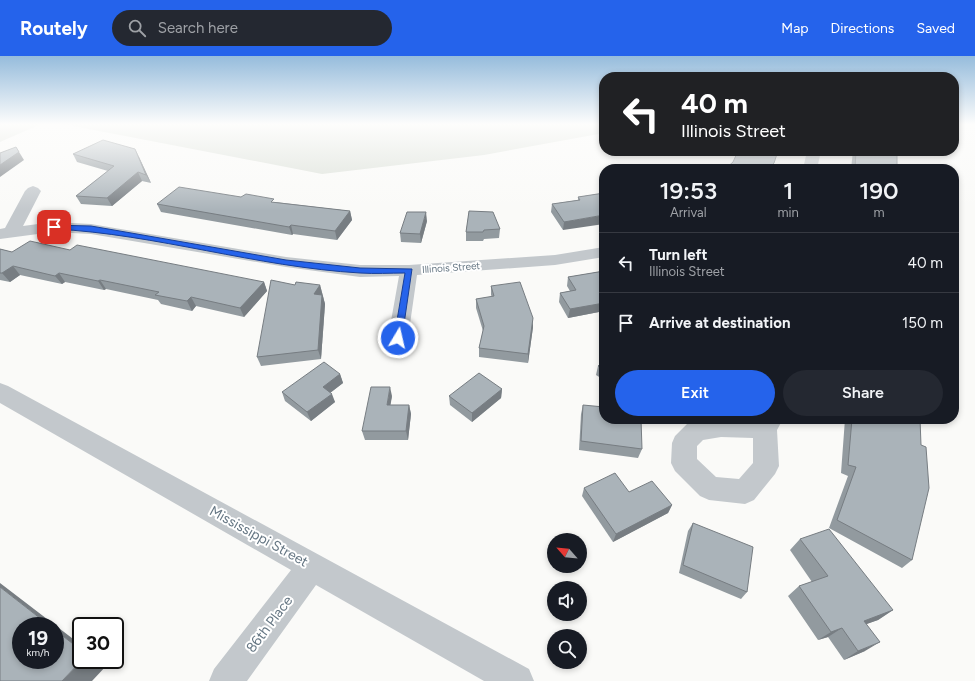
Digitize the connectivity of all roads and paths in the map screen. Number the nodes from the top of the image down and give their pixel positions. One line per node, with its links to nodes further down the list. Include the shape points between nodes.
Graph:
1 (34, 190): 2 (street)
2 (6, 233): 4 (street, Illinois Street, via 54,227 91,228 286,262 360,270)
3 (599, 253): 4 (street, Illinois Street, via 555,260)
4 (409, 270): 5 (street)
5 (398, 338)
6 (0, 392): 7 (street, Mississippi Street)
7 (312, 566): 8 (street, 86th Place); 9 (street, Mississippi Street)
8 (226, 681)
9 (518, 681)

